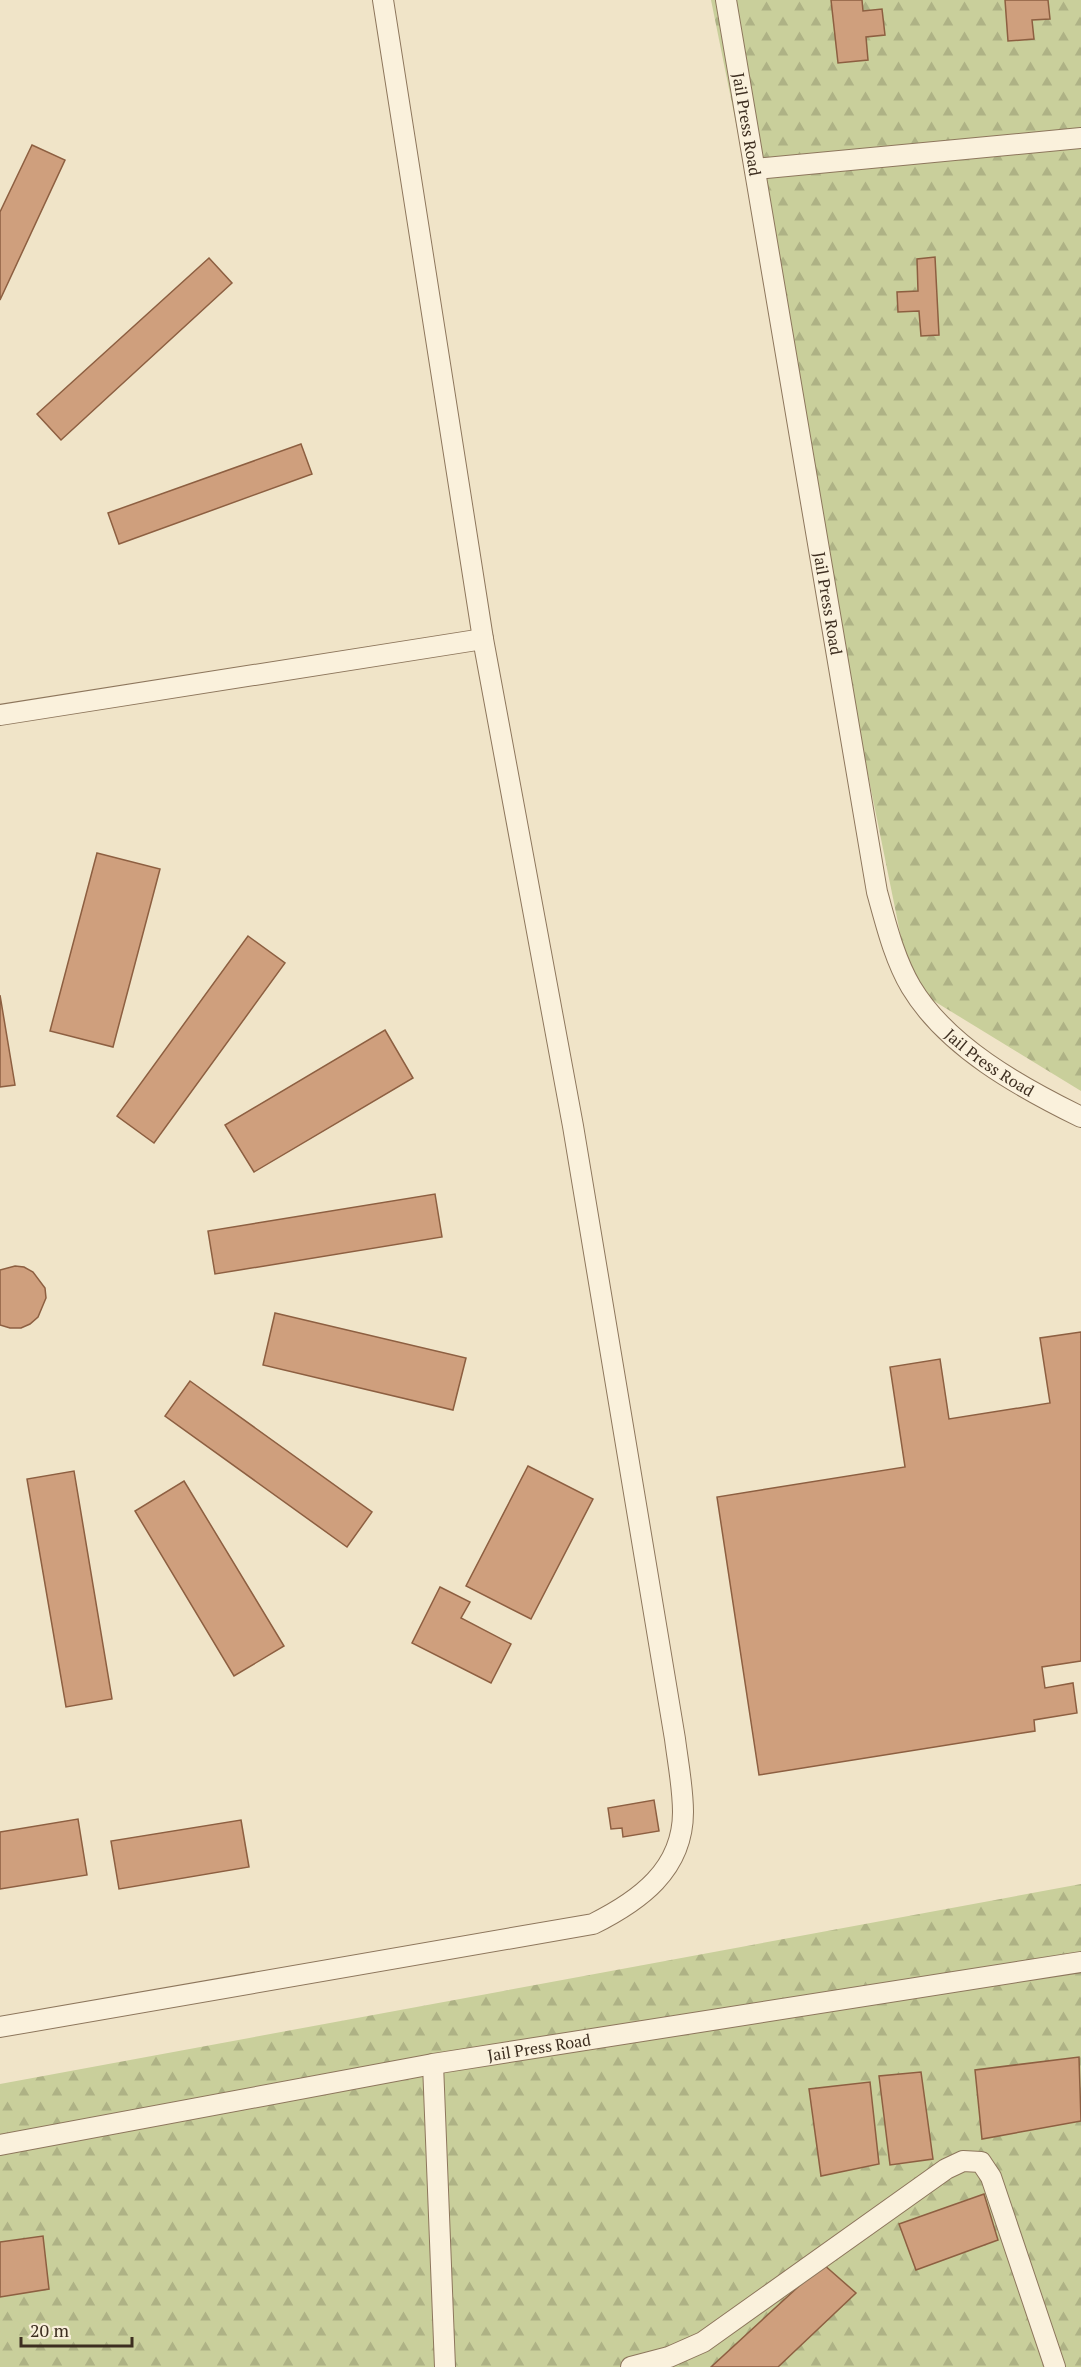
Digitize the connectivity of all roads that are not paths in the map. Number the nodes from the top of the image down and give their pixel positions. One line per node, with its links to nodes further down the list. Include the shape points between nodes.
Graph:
1 (384, 0): 5 (lane)
2 (726, 0): 4 (lane, Jail Press Road)
3 (1081, 138): 4 (lane)
4 (755, 169): 7 (lane, Jail Press Road, via 877,892 891,942 911,987 936,1021 976,1055 1029,1091)
5 (483, 639): 6 (lane); 9 (lane, via 573,1126 675,1739 683,1814 678,1843 667,1868 645,1893 593,1924)
6 (0, 715)
7 (1081, 1117)
8 (1081, 1962): 10 (lane, Jail Press Road)
9 (0, 2027)
10 (433, 2064): 11 (lane, Jail Press Road); 12 (lane)
11 (0, 2145)
12 (445, 2367)
13 (631, 2367): 14 (lane, via 704,2342 963,2160 981,2162 991,2177)
14 (1055, 2367)

